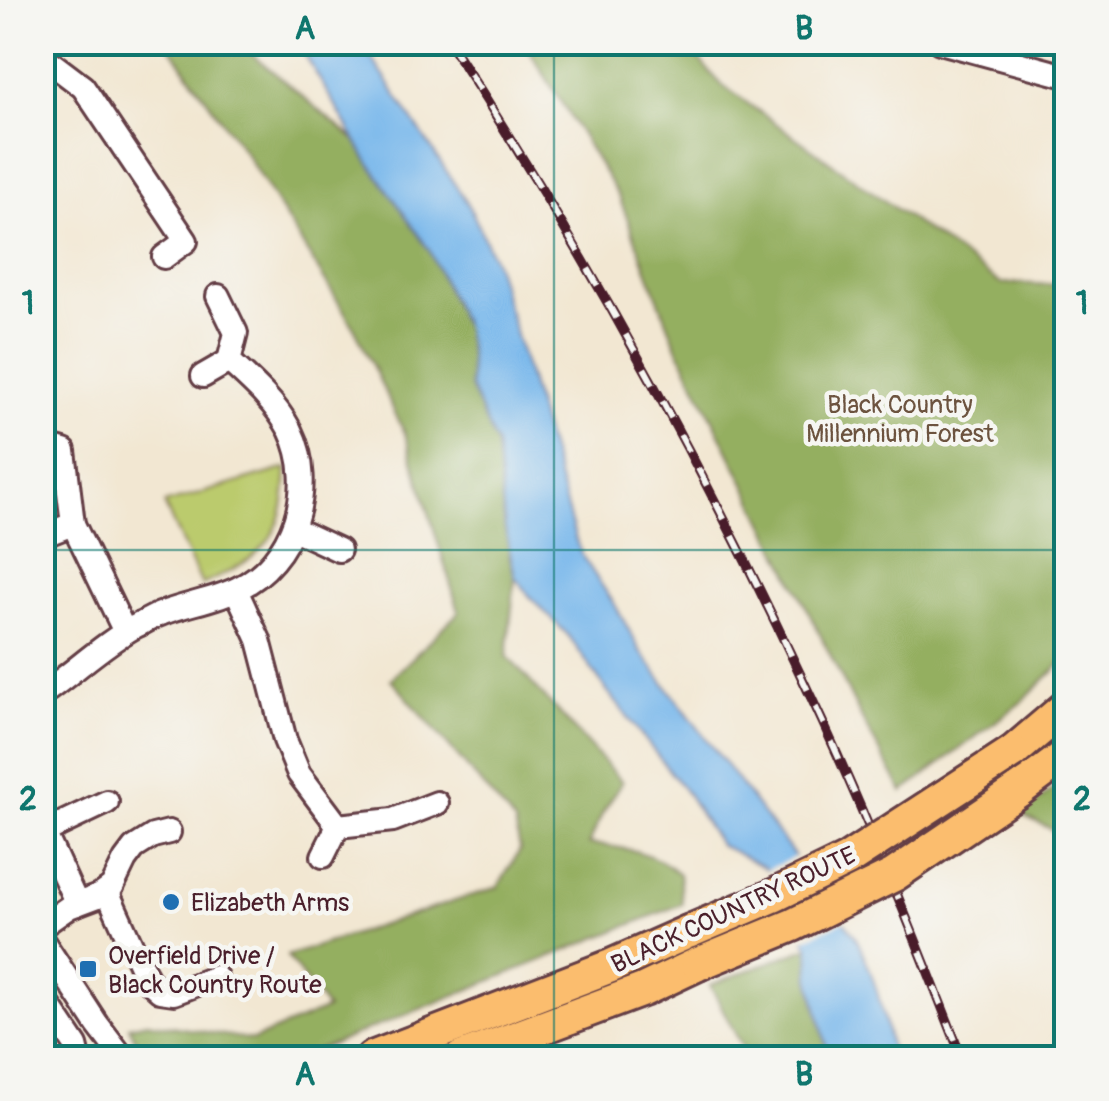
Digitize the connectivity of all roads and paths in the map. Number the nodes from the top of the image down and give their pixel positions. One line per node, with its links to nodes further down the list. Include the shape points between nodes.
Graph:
1 (940, 42): 3 (street)
2 (42, 56): 4 (street, via 83,88 186,241)
3 (1066, 76)
4 (164, 257)
5 (218, 296): 6 (street, via 236,333)
6 (229, 361): 7 (street); 10 (street, via 271,402 292,435 300,477)
7 (202, 376)
8 (53, 448): 9 (street)
9 (73, 524): 11 (street); 14 (street)
10 (294, 529): 12 (street); 13 (street, via 268,566)
11 (42, 536)
12 (339, 550)
13 (236, 590): 14 (street); 20 (street, via 259,640 298,774)
14 (126, 632): 15 (street)
15 (42, 694)
16 (1066, 708): 31 (highway, BLACK COUNTRY ROUTE, bridge, via 1013,752 847,860 611,966)
17 (1066, 754): 32 (highway, BLACK COUNTRY ROUTE, bridge, via 894,875 643,990)
18 (108, 802): 24 (street, via 44,832)
19 (437, 802): 20 (street, via 393,820)
20 (338, 826): 22 (street)
21 (169, 832): 23 (street, via 134,848)
22 (323, 856)
23 (107, 891): 24 (street); 27 (street, via 140,964 160,991 174,993)
24 (77, 904): 25 (street)
25 (42, 926)
26 (42, 940): 30 (street)
27 (216, 977)
28 (42, 994): 29 (street)
29 (79, 1058)
30 (122, 1058)
31 (372, 1058)
32 (461, 1058)

